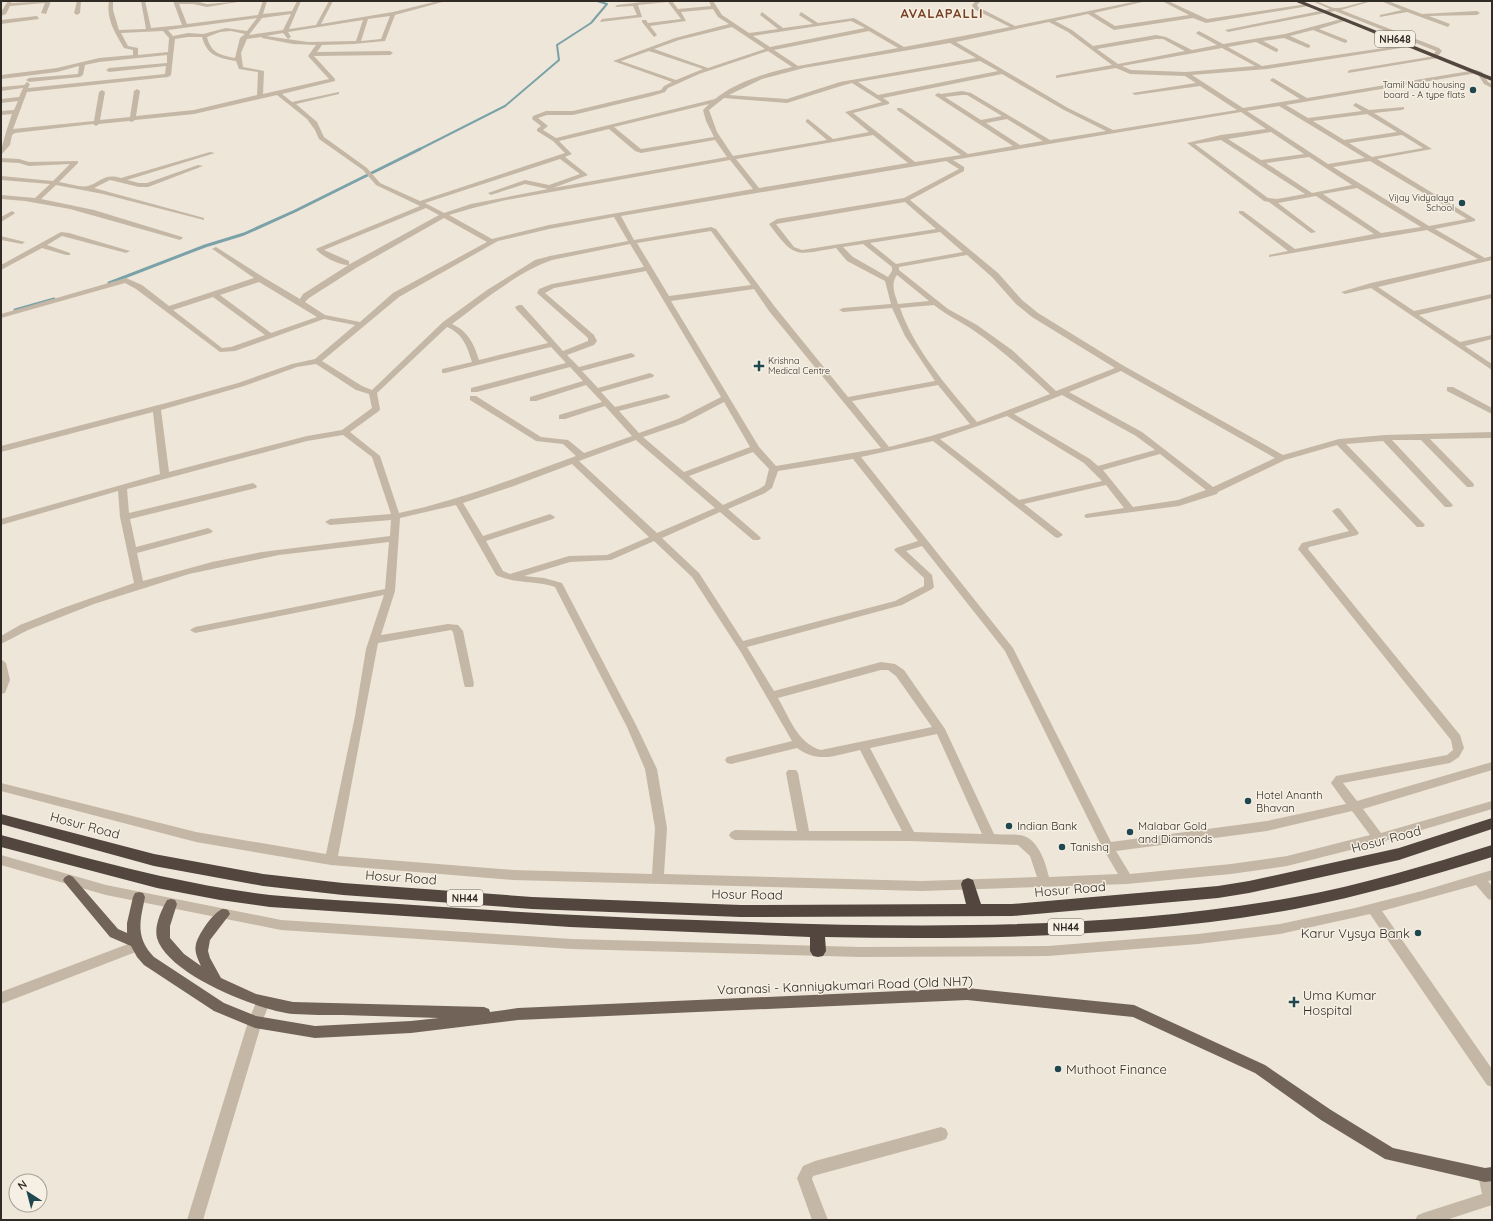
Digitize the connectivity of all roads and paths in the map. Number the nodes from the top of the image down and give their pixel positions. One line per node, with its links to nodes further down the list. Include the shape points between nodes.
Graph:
1 (48, 1): 25 (street); 37 (street)
2 (79, 1): 38 (street)
3 (111, 1): 69 (street, via 110,10)
4 (143, 1): 65 (street)
5 (242, 1): 34 (street)
6 (265, 1): 46 (street)
7 (299, 1): 35 (street)
8 (331, 1): 61 (street)
9 (444, 1): 42 (street)
10 (666, 1): 26 (street)
11 (670, 1): 32 (street)
12 (711, 1): 29 (street)
13 (979, 1): 62 (street, via 974,5 976,8)
14 (1145, 1): 39 (street)
15 (1164, 1): 30 (street)
16 (1195, 1): 23 (street)
17 (1230, 1): 23 (street)
18 (1297, 1): 27 (highway, NH648)
19 (1314, 1): 31 (street)
20 (1370, 1): 24 (street)
21 (1383, 1): 33 (street)
22 (175, 2): 34 (street, via 193,2); 60 (street)
23 (1210, 2): 30 (street)
24 (1359, 2): 31 (street)
25 (9, 3): 41 (street)
26 (635, 4): 28 (street); 47 (street)
27 (1307, 5): 36 (highway, NH648); 48 (street, via 1206,21)
28 (617, 6)
29 (715, 7): 32 (street); 58 (street, via 720,16)
30 (1178, 8): 48 (street)
31 (1335, 9): 36 (street); 98 (street, via 1437,49)
32 (677, 10): 57 (street, via 684,20)
33 (1408, 10): 45 (street); 49 (street)
34 (213, 11): 46 (street); 60 (street)
35 (293, 12): 46 (street); 70 (street)
36 (1325, 12): 54 (highway, NH648); 68 (street)
37 (44, 13)
38 (77, 13)
39 (1090, 13): 48 (street, via 1114,28); 53 (street)
40 (1477, 13): 45 (street)
41 (1, 14)
42 (393, 14): 51 (street); 82 (street, via 385,39)
43 (762, 14): 66 (street)
44 (801, 14): 56 (street)
45 (1421, 15): 59 (street)
46 (260, 16): 75 (street)
47 (640, 16): 52 (street); 57 (street)
48 (1194, 16)
49 (1382, 16)
50 (37, 18): 55 (street)
51 (366, 19): 61 (street); 82 (street)
52 (602, 20)
53 (1049, 20): 62 (street); 88 (street, via 1070,31)
54 (1345, 20): 64 (street); 87 (highway, NH648)
55 (1, 22)
56 (817, 24): 66 (street); 67 (street, via 852,19)
57 (647, 25): 72 (street)
58 (733, 25): 73 (street); 91 (street, via 677,39)
59 (1448, 25)
60 (186, 26): 63 (street)
61 (317, 27): 70 (street)
62 (1015, 28): 79 (street)
63 (164, 29): 65 (street); 78 (street)
64 (1315, 29): 77 (street); 81 (street)
65 (149, 30): 69 (street)
66 (782, 30): 73 (street)
67 (870, 30): 89 (street); 90 (street)
68 (1228, 30)
69 (118, 32): 99 (street, via 126,46 136,49)
70 (285, 32): 76 (street); 83 (street)
71 (1199, 33): 85 (street)
72 (654, 35)
73 (749, 35): 89 (street)
74 (204, 36): 75 (street, via 213,32 236,30); 78 (street); 101 (street, via 207,48 224,58)
75 (245, 36): 76 (street); 101 (street)
76 (259, 36): 83 (street)
77 (1285, 36): 80 (street); 86 (street)
78 (172, 38): 94 (street)
79 (951, 40): 90 (street); 100 (street)
80 (1256, 40): 85 (street); 92 (street)
81 (1345, 41)
82 (358, 42): 84 (street)
83 (293, 43): 84 (street)
84 (320, 44): 97 (street)
85 (1222, 46): 93 (street); 107 (street)
86 (1308, 46)
87 (1411, 46): 98 (highway, NH648); 107 (street)
88 (1092, 48): 93 (street, via 1156,37 1164,38); 104 (street)
89 (769, 49): 106 (street); 108 (street)
90 (904, 49): 106 (street)
91 (649, 50): 108 (street); 118 (street, via 616,61)
92 (1276, 50)
93 (1190, 51): 104 (street)
94 (170, 53): 96 (street); 103 (street)
95 (390, 53): 97 (street)
96 (156, 54): 99 (street); 105 (street)
97 (312, 54): 127 (street, via 311,56 333,80)
98 (1439, 56): 111 (street); 112 (highway, NH648)
99 (135, 57): 102 (street)
100 (980, 58): 110 (street); 119 (street)
101 (239, 60): 130 (street, via 241,68 261,71)
102 (83, 63): 120 (street, via 57,70); 120 (street, via 80,75)
103 (169, 64): 105 (street); 120 (street, via 168,75 163,77)
104 (1117, 66): 113 (street, via 1133,73); 115 (street)
105 (146, 67): 109 (street)
106 (796, 67): 131 (street, via 751,82)
107 (1260, 68): 113 (street)
108 (707, 69): 118 (street)
109 (109, 70)
110 (1004, 72): 123 (street); 156 (street, via 1066,109)
111 (1350, 72)
112 (1478, 73): 116 (highway, NH648); 122 (street); 135 (street)
113 (1186, 74): 121 (street)
114 (1, 77): 120 (street)
115 (1058, 77)
116 (1492, 79)
117 (1273, 80): 135 (street)
118 (676, 82): 161 (street, via 663,91 617,104 573,113 546,113 535,117 545,126 539,130)
119 (854, 82): 131 (street, via 787,101); 133 (street)
120 (27, 83): 124 (street); 134 (street)
121 (1200, 84): 129 (street); 143 (street)
122 (1492, 86)
123 (927, 88): 132 (street); 133 (street)
124 (1, 89)
125 (137, 91): 148 (street)
126 (102, 92): 152 (street)
127 (278, 93): 130 (street); 138 (street)
128 (337, 93): 138 (street)
129 (1135, 93)
130 (260, 96): 148 (street, via 194,112)
131 (722, 96): 137 (street)
132 (941, 96): 147 (street, via 969,94); 151 (street)
133 (878, 97): 157 (street, via 887,103 848,112)
134 (21, 99): 136 (street); 144 (street)
135 (1306, 100): 139 (street)
136 (1, 101)
137 (715, 101): 153 (street); 159 (street, via 706,110 708,122)
138 (290, 104): 195 (street, via 312,118 319,127 321,138 365,169 378,184)
139 (1280, 104): 143 (street); 149 (street)
140 (1356, 105): 145 (street)
141 (1402, 108): 145 (street)
142 (898, 109): 171 (street)
143 (1241, 111): 154 (street); 156 (street)
144 (16, 112): 146 (street); 155 (street)
145 (1368, 112): 149 (street); 158 (street)
146 (1, 113)
147 (1008, 117): 151 (street); 163 (street)
148 (132, 120): 152 (street)
149 (1307, 120): 164 (street)
150 (808, 121): 162 (street)
151 (981, 122): 166 (street)
152 (96, 124): 155 (street)
153 (609, 126): 159 (street, via 641,151); 161 (street)
154 (1271, 130): 160 (street); 170 (street)
155 (10, 132): 165 (street)
156 (1113, 132): 163 (street)
157 (875, 133): 162 (street); 178 (street)
158 (1404, 133): 164 (street); 175 (street, via 1429,149)
159 (718, 138): 173 (street)
160 (1221, 138): 177 (street); 194 (street, via 1190,143 1266,200)
161 (554, 140): 169 (street)
162 (832, 141): 173 (street)
163 (1049, 142): 166 (street)
164 (1343, 142): 175 (street)
165 (4, 145): 167 (street)
166 (1019, 147): 171 (street)
167 (1, 153)
168 (212, 153): 182 (street)
169 (569, 154): 172 (street); 184 (street)
170 (1309, 155): 177 (street); 180 (street)
171 (967, 156): 174 (street)
172 (561, 157): 185 (street); 189 (street, via 585,175 548,187 524,182)
173 (733, 159): 184 (street); 188 (street)
174 (946, 159): 178 (street); 193 (street, via 962,170)
175 (1370, 159): 180 (street); 203 (street, via 1473,220)
176 (1, 160): 183 (street, via 19,160 29,164 76,162)
177 (1260, 162): 190 (street)
178 (913, 164): 188 (street)
179 (200, 166): 182 (street, via 143,186)
180 (1326, 166): 186 (street)
181 (1, 178): 183 (street)
182 (119, 180): 187 (street, via 107,179)
183 (56, 182): 187 (street); 192 (street)
184 (602, 182): 199 (street, via 497,200)
185 (473, 185): 189 (street); 195 (street)
186 (1358, 186): 190 (street); 203 (street)
187 (89, 188): 201 (street)
188 (757, 190): 200 (street)
189 (491, 193): 196 (street, via 496,196)
190 (1314, 194): 194 (street); 206 (street)
191 (1, 197): 192 (street)
192 (37, 200): 208 (street, via 74,206)
193 (906, 200): 204 (street); 214 (street, via 777,221 772,224 795,251)
194 (1271, 201): 205 (street)
195 (422, 204): 196 (street); 222 (street, via 320,250)
196 (436, 212): 199 (street)
197 (1241, 212): 217 (street)
198 (12, 213): 202 (street)
199 (444, 215): 210 (street); 234 (street, via 353,266 306,296)
200 (617, 216): 210 (street, via 549,227); 211 (street)
201 (202, 219)
202 (1, 220)
203 (1428, 228): 206 (street); 221 (street)
204 (940, 230): 212 (street); 218 (street)
205 (1313, 232)
206 (1380, 235): 217 (street)
207 (1, 238): 209 (street)
208 (180, 238)
209 (22, 242)
210 (492, 242): 243 (street, via 396,295)
211 (632, 242): 224 (street); 229 (street, via 706,229 714,230); 244 (street, via 538,262)
212 (864, 242): 214 (street); 225 (street)
213 (40, 245): 216 (street, via 67,234); 219 (street); 223 (street)
214 (838, 246): 227 (street, via 850,259)
215 (216, 249): 226 (street)
216 (126, 251)
217 (1293, 251): 220 (street)
218 (969, 253): 225 (street); 254 (street, via 1002,281 1028,310)
219 (68, 254)
220 (1271, 256)
221 (1488, 259): 228 (street)
222 (346, 263)
223 (1, 268)
224 (648, 268): 233 (street); 249 (street, via 552,286 542,291 541,293 592,336 591,343)
225 (896, 269): 227 (street); 235 (street)
226 (260, 279): 231 (street); 234 (street)
227 (889, 280): 237 (street)
228 (1371, 286): 230 (street); 240 (street)
229 (756, 287): 233 (street); 268 (street)
230 (1345, 292)
231 (214, 294): 238 (street); 245 (street)
232 (1492, 296): 240 (street)
233 (666, 299): 266 (street)
234 (301, 303): 242 (street)
235 (935, 303): 237 (street); 264 (street, via 1009,352)
236 (519, 307): 247 (street)
237 (894, 307): 239 (street); 260 (street, via 910,338)
238 (168, 309): 241 (street, via 126,280); 245 (street, via 220,350 232,349)
239 (843, 310)
240 (1413, 314): 248 (street)
241 (1, 316)
242 (323, 317): 243 (street); 245 (street)
243 (360, 324): 251 (street)
244 (446, 324): 252 (street, via 466,336); 263 (street)
245 (270, 336)
246 (1492, 337): 248 (street)
247 (553, 344): 249 (street); 252 (street)
248 (1459, 345): 255 (street)
249 (561, 354): 253 (street)
250 (631, 355): 256 (street)
251 (317, 361): 263 (street, via 359,388); 270 (street, via 301,362 258,380)
252 (476, 363): 257 (street)
253 (571, 364): 256 (street); 288 (street, via 474,394 540,439 565,442)
254 (1121, 368): 264 (street); 289 (street)
255 (1492, 368)
256 (577, 370): 259 (street)
257 (445, 371)
258 (650, 375): 262 (street)
259 (588, 382): 262 (street); 267 (street)
260 (940, 382): 268 (street); 275 (street)
261 (1450, 389): 272 (street)
262 (596, 391): 269 (street)
263 (373, 393): 276 (street, via 376,409)
264 (1058, 393): 273 (street); 286 (street, via 1139,434)
265 (666, 396): 271 (street)
266 (726, 398): 277 (street, via 681,421); 284 (street)
267 (533, 399)
268 (846, 400): 285 (street)
269 (607, 403): 271 (street); 274 (street)
270 (157, 408): 283 (street); 293 (street)
271 (614, 410): 277 (street)
272 (1492, 411)
273 (1007, 413): 275 (street); 291 (street)
274 (562, 417)
275 (974, 424): 280 (street)
276 (345, 432): 293 (street, via 307,439); 305 (street, via 376,456)
277 (637, 435): 288 (street); 292 (street)
278 (1492, 435): 279 (street)
279 (1423, 437): 281 (street); 295 (street)
280 (934, 438): 285 (street); 300 (street)
281 (1385, 438): 282 (street); 301 (street)
282 (1339, 442): 289 (street); 311 (street)
283 (1, 448)
284 (755, 448): 290 (street); 292 (street)
285 (886, 449): 287 (street)
286 (1162, 451): 291 (street); 298 (street)
287 (856, 456): 290 (street); 318 (street)
288 (578, 458): 299 (street, via 518,482); 314 (street)
289 (1282, 458): 298 (street)
290 (774, 469): 302 (street, via 769,486 762,492)
291 (1096, 469): 294 (street)
292 (683, 475): 302 (street)
293 (164, 476): 297 (street)
294 (1109, 482): 300 (street); 303 (street)
295 (1470, 485)
296 (253, 486): 307 (street)
297 (122, 487): 307 (street); 309 (street)
298 (1214, 492): 303 (street, via 1179,503)
299 (458, 501): 305 (street); 317 (street)
300 (1018, 504): 313 (street)
301 (1448, 505)
302 (721, 508): 314 (street); 316 (street)
303 (1130, 509): 306 (street)
304 (1337, 511): 339 (street, via 1354,533 1305,545 1304,549 1460,746 1458,752 1450,759 1340,779 1337,782)
305 (396, 516): 310 (street); 315 (street)
306 (1089, 516)
307 (126, 517): 319 (street)
308 (550, 517): 317 (street)
309 (1, 522)
310 (330, 522)
311 (1420, 525)
312 (208, 531): 319 (street)
313 (1058, 535)
314 (656, 537): 320 (street, via 608,558 569,560); 326 (street, via 696,575)
315 (394, 538): 321 (street, via 262,555); 322 (street)
316 (756, 538)
317 (480, 540): 320 (street, via 499,573)
318 (924, 542): 326 (street, via 899,550 929,577 928,587 898,603); 348 (street, via 1009,650)
319 (132, 551): 321 (street)
320 (508, 578): 353 (street, via 551,581 559,585 632,727 651,769 661,828)
321 (138, 586): 325 (street, via 45,619)
322 (390, 591): 323 (street); 324 (street)
323 (195, 630)
324 (373, 640): 328 (street, via 454,627 458,631); 351 (street)
325 (1, 641)
326 (740, 645): 330 (street)
327 (1, 663): 329 (street, via 5,678)
328 (469, 684)
329 (1, 690)
330 (771, 696): 331 (street, via 881,666 891,667 900,673); 332 (street)
331 (940, 729): 333 (street); 346 (street)
332 (799, 743): 333 (street, via 809,751 821,754); 334 (street)
333 (863, 745): 344 (street)
334 (731, 760)
335 (1492, 766): 339 (street)
336 (792, 773): 343 (street)
337 (1, 787): 351 (street, via 196,837)
338 (1492, 804): 345 (street)
339 (1354, 806): 345 (street); 348 (street, via 1266,826)
340 (1, 819): 363 (highway, Hosur Road / NH44, via 154,860 263,880 343,889 532,902 741,911)
341 (1492, 823): 363 (highway, Hosur Road / NH44, via 1399,854 1249,887 1012,910)
342 (735, 835): 343 (street)
343 (804, 835): 344 (street)
344 (910, 836): 346 (street)
345 (1378, 838): 356 (street, via 1287,861)
346 (991, 840): 357 (street, via 1020,840 1029,844 1034,850)
347 (1, 841): 365 (highway, NH44, via 198,890 254,899 525,919)
348 (1108, 847): 356 (street)
349 (1492, 851): 365 (highway, NH44, via 1407,878 1342,894 1130,924 1023,930)
350 (1, 860): 355 (street)
351 (331, 860): 353 (street, via 512,875)
352 (1492, 874): 354 (street)
353 (658, 879): 358 (street, via 922,886)
354 (1479, 879): 359 (street); 362 (street)
355 (69, 880): 360 (street); 366 (main road, via 114,933)
356 (1127, 880): 357 (street)
357 (1044, 882): 358 (street)
358 (968, 884): 363 (highway)
359 (1492, 895)
360 (139, 897): 361 (street); 366 (main road, via 133,934)
361 (171, 904): 364 (street); 368 (main road, Varanasi - Kanniyakumari Road (Old NH7), via 163,928 164,940 189,965)
362 (1373, 909): 367 (street, via 1280,929 1117,946 1048,951); 373 (street)
363 (975, 910)
364 (224, 914): 367 (street, via 281,925 395,934 572,944); 368 (main road, via 205,936 201,951 203,961)
365 (817, 931): 367 (highway)
366 (135, 944): 369 (street); 372 (main road, Varanasi - Kanniyakumari Road (Old NH7), via 149,961 219,1007)
367 (818, 951)
368 (218, 984): 370 (main road, Varanasi - Kanniyakumari Road (Old NH7))
369 (1, 998)
370 (263, 1002): 371 (main road, Varanasi - Kanniyakumari Road (Old NH7), via 293,1008); 372 (street)
371 (518, 1014): 372 (main road, Varanasi - Kanniyakumari Road (Old NH7), via 411,1028 315,1032); 375 (main road, Varanasi - Kanniyakumari Road (Old NH7), via 967,994 1134,1011 1260,1069 1326,1115 1390,1154)
372 (255, 1022): 378 (street)
373 (1492, 1081)
374 (941, 1134): 379 (street, via 808,1172 804,1178)
375 (1489, 1174): 376 (street)
376 (1491, 1200): 377 (street)
377 (1440, 1218): 380 (street)
378 (195, 1220)
379 (820, 1220)
380 (1423, 1220)

